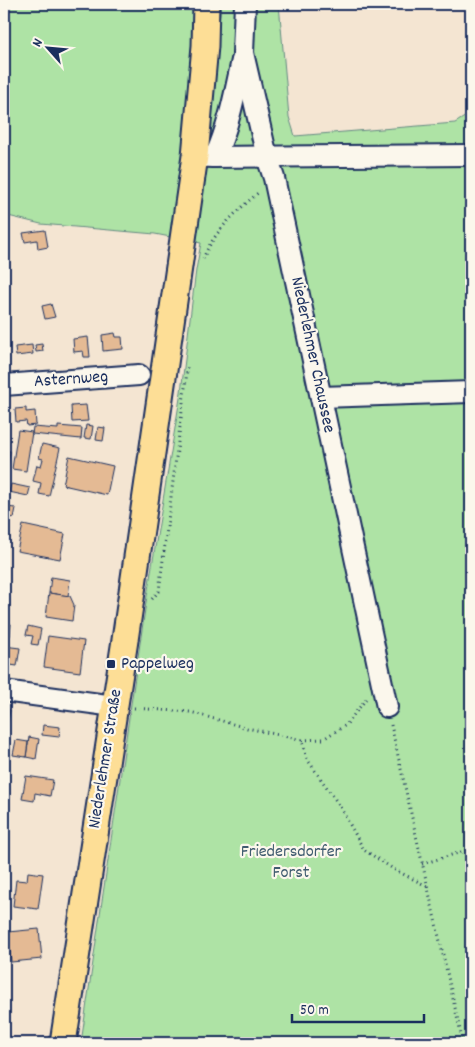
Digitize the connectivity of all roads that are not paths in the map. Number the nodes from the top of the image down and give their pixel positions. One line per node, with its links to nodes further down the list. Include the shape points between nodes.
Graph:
1 (206, 4): 5 (main road)
2 (244, 4): 3 (street, Niederlehmer Chaussee)
3 (243, 53): 5 (street, via 224,138); 6 (street, Niederlehmer Chaussee)
4 (471, 155): 6 (street)
5 (205, 156): 6 (street); 12 (main road, Niederlehmer Straße, via 157,416)
6 (267, 156): 10 (street, Niederlehmer Chaussee)
7 (139, 376): 8 (street, Asternweg)
8 (4, 385)
9 (471, 392): 10 (street)
10 (322, 397): 13 (street, Niederlehmer Chaussee)
11 (4, 691): 12 (street)
12 (114, 706): 14 (main road, Niederlehmer Straße)
13 (387, 707)
14 (63, 1043)

